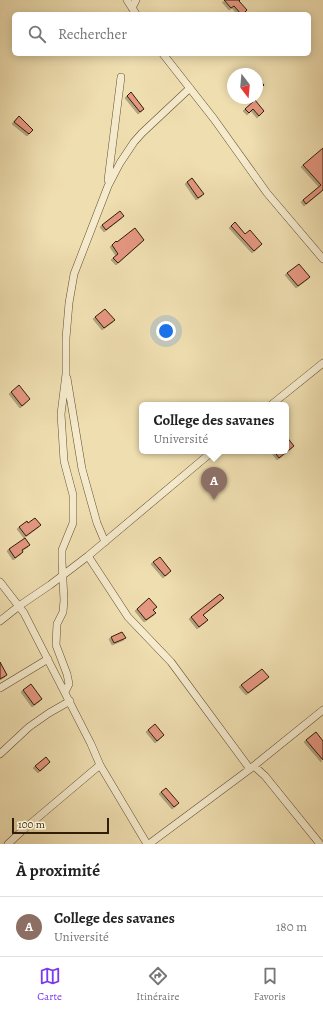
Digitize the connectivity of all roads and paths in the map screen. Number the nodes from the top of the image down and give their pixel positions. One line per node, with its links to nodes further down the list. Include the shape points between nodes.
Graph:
1 (127, 0): 3 (street)
2 (136, 0): 3 (street)
3 (134, 11)
4 (165, 56): 6 (street)
5 (121, 77): 7 (street)
6 (190, 88): 7 (street, via 134,142); 8 (street, via 267,193)
7 (108, 186): 10 (street, via 74,274 66,338)
8 (323, 259)
9 (323, 363): 11 (street)
10 (66, 374): 13 (street, via 82,469); 15 (street, via 61,414 64,461 73,495 73,523 62,550)
11 (275, 402)
12 (209, 454): 13 (street)
13 (105, 542): 14 (street)
14 (88, 556): 15 (street); 26 (street, via 128,617 171,662)
15 (63, 574): 17 (street); 21 (street, via 63,612 57,624 56,645 69,684)
16 (0, 582): 17 (street)
17 (19, 606): 18 (street); 19 (street)
18 (0, 621)
19 (48, 659): 20 (street); 21 (street)
20 (0, 688)
21 (65, 692): 22 (street)
22 (70, 701): 24 (street, via 29,727); 25 (street)
23 (323, 710): 26 (street)
24 (0, 754)
25 (100, 765): 27 (street); 28 (street)
26 (252, 768): 28 (street); 29 (street, via 264,776)
27 (8, 844)
28 (148, 844)
29 (320, 844)

